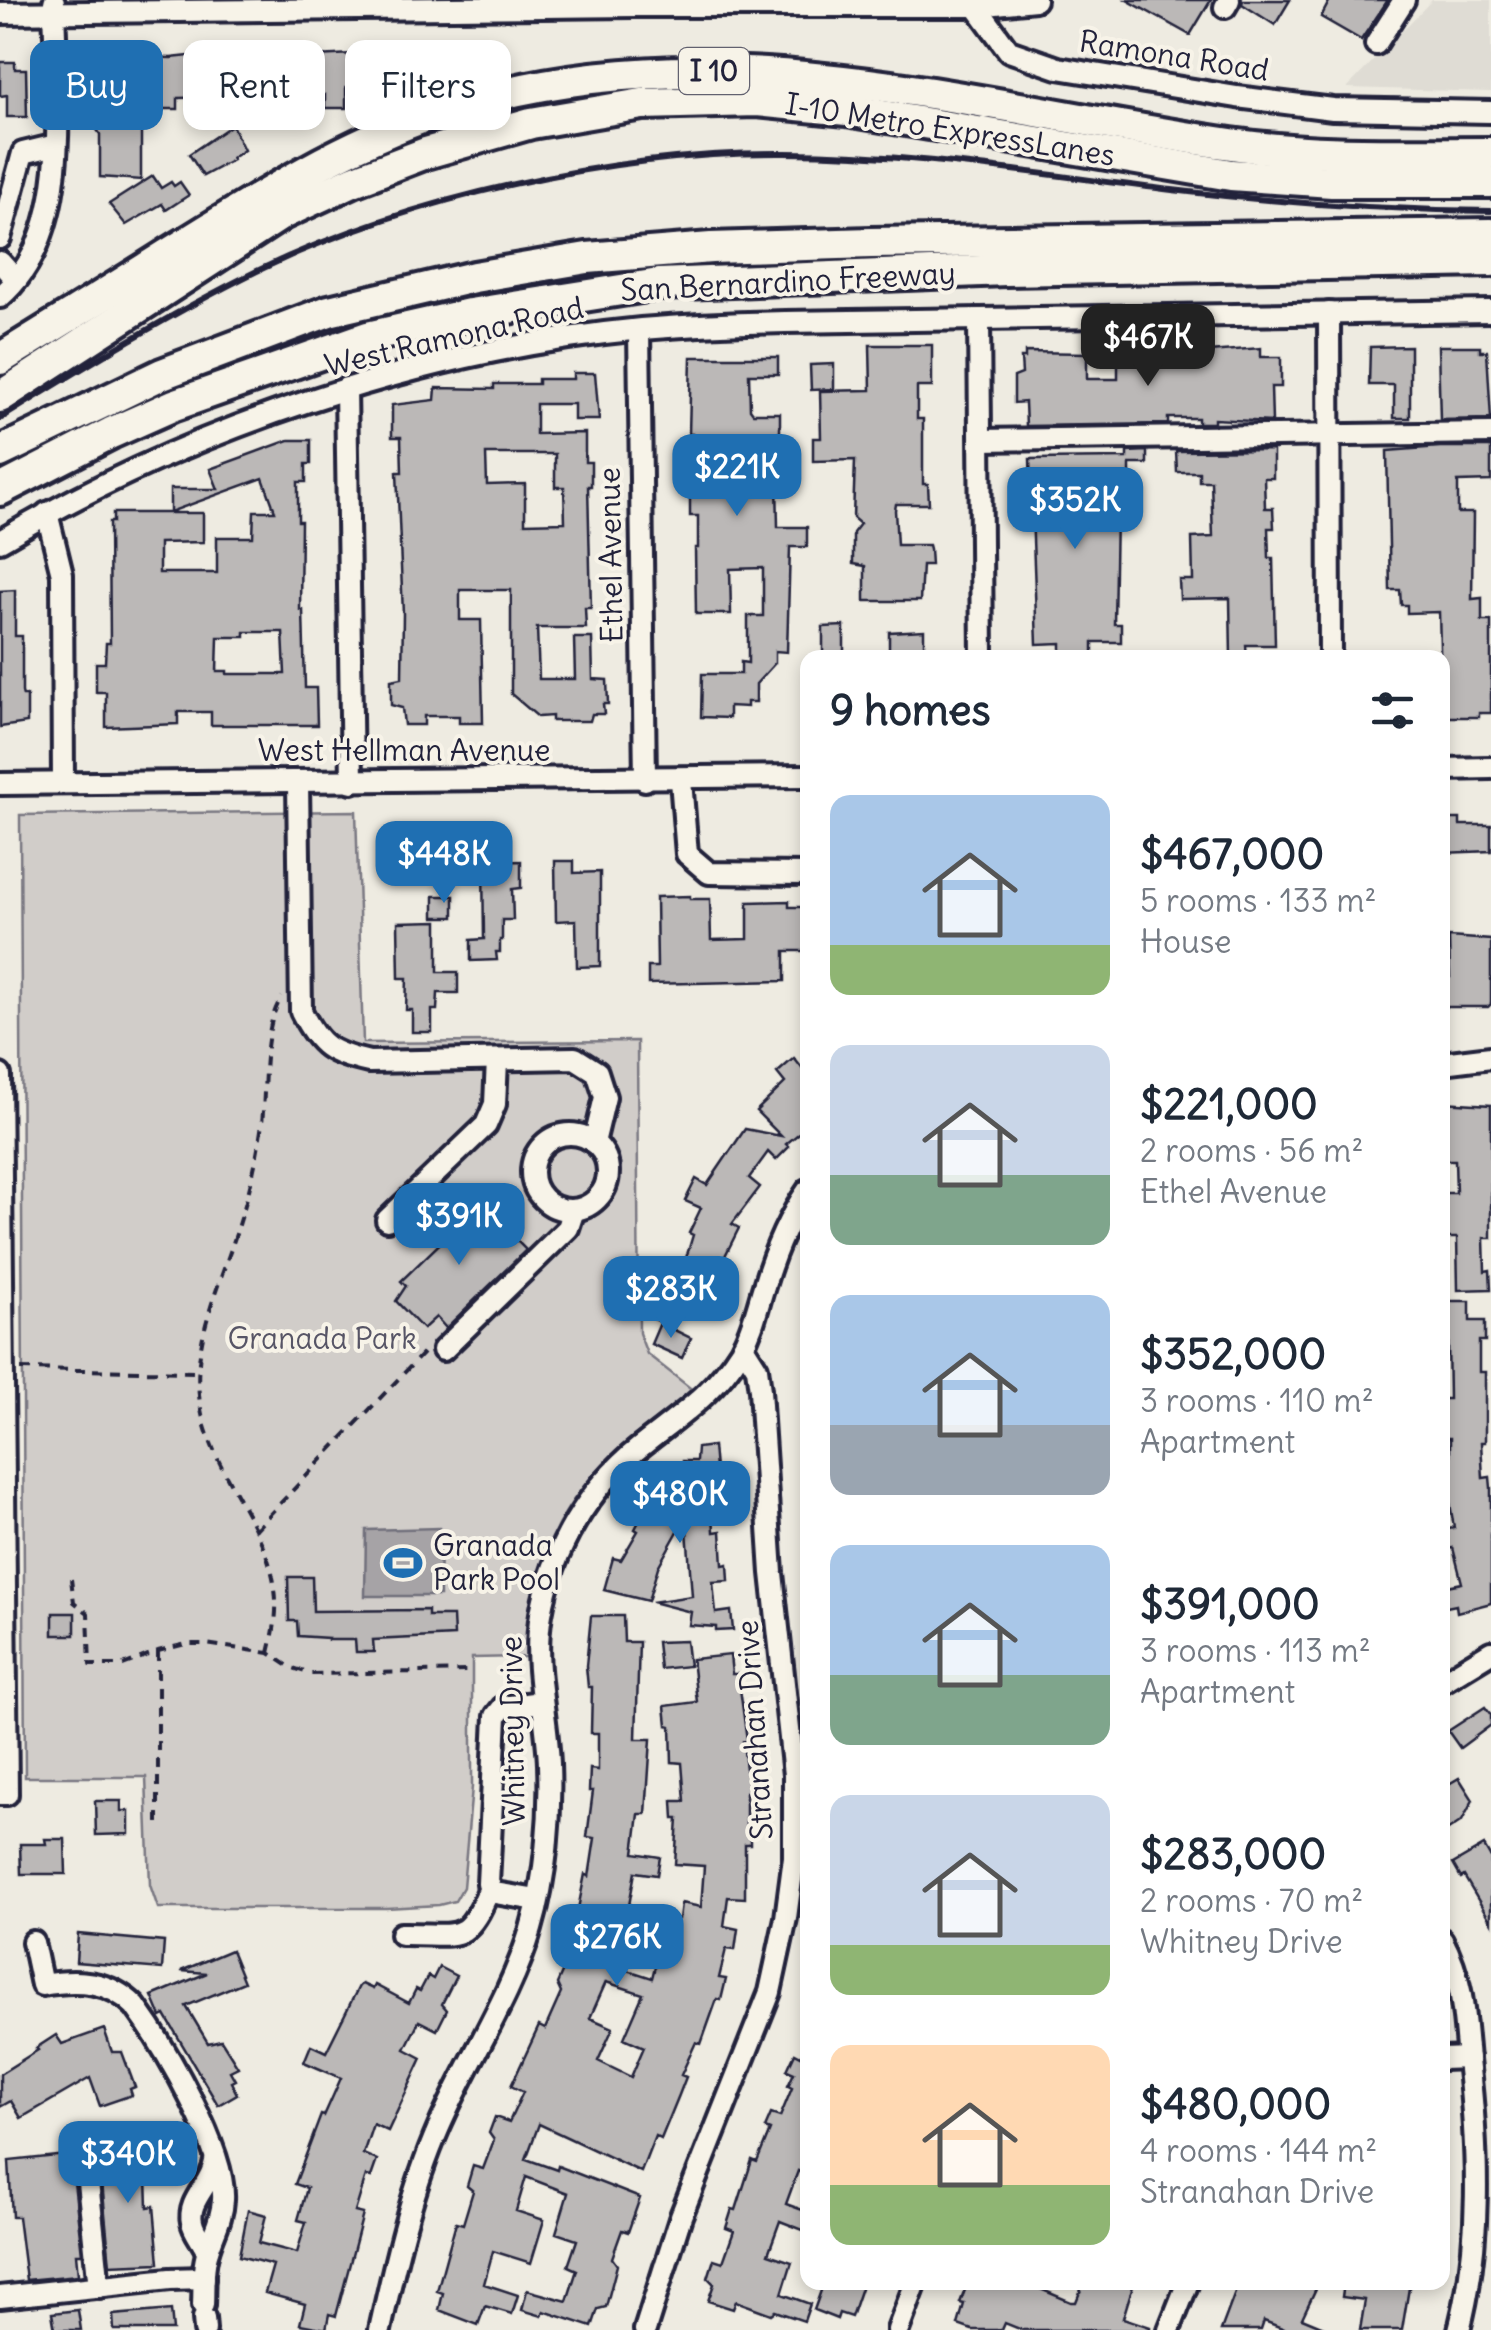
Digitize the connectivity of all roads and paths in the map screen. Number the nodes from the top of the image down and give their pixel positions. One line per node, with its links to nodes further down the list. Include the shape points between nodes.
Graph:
1 (1036, 0): 4 (street)
2 (1404, 0): 8 (street)
3 (633, 3): 4 (street); 5 (street)
4 (976, 3): 9 (street, Ramona Road, via 1009,51 1058,68 1332,108)
5 (344, 5): 6 (street)
6 (54, 6): 7 (street); 10 (street)
7 (0, 13)
8 (1376, 44)
9 (1491, 112)
10 (56, 145): 14 (street, via 23,153); 17 (street, via 49,218)
11 (1491, 152): 24 (highway, I 10, via 1366,154 1235,144 800,74 708,71 577,81 442,111 340,152)
12 (1491, 182): 27 (highway, I-10 Metro ExpressLanes, via 1232,175 847,110 757,101 642,104 531,122 354,180 282,214)
13 (1491, 234): 19 (highway, via 710,248 549,264)
14 (0, 238)
15 (1491, 261): 25 (highway, San Bernardino Freeway, via 659,284 368,337)
16 (0, 262): 17 (street)
17 (16, 280): 18 (street)
18 (0, 297)
19 (329, 311): 25 (highway); 31 (highway, via 162,374)
20 (1491, 311): 21 (street, West Ramona Road)
21 (1329, 313): 22 (street, West Ramona Road); 29 (street)
22 (978, 319): 23 (street, West Ramona Road); 30 (street)
23 (639, 330): 26 (street, West Ramona Road, via 449,362); 40 (street, Ethel Avenue)
24 (0, 359)
25 (246, 377): 32 (highway, San Bernardino Freeway, via 112,432)
26 (346, 388): 33 (street, West Ramona Road, via 208,439); 43 (street)
27 (0, 397)
28 (1491, 433): 29 (street)
29 (1330, 435): 30 (street); 36 (street)
30 (981, 440): 35 (street)
31 (0, 452)
32 (0, 490)
33 (48, 513): 34 (street, West Ramona Road); 44 (street, via 62,574)
34 (0, 541)
35 (982, 650)
36 (1330, 650)
37 (1491, 768): 38 (street)
38 (1450, 769)
39 (800, 776): 41 (street, West Hellman Avenue)
40 (644, 780): 41 (street, West Hellman Avenue); 43 (street, West Hellman Avenue)
41 (682, 780): 46 (street, via 687,854 710,873)
42 (298, 782): 43 (street, West Hellman Avenue); 44 (street, West Hellman Avenue); 47 (street)
43 (352, 782)
44 (64, 783): 45 (street, West Hellman Avenue)
45 (0, 784)
46 (800, 874)
47 (301, 980): 49 (street, via 301,1011 315,1038 337,1055 369,1062); 59 (path, via 278,999 258,1155 206,1319)
48 (1491, 1058): 50 (street)
49 (497, 1060): 52 (street, via 575,1058 597,1072 605,1097); 55 (street, via 495,1104 486,1125)
50 (1450, 1062)
51 (0, 1075): 58 (street)
52 (594, 1142): 54 (street, via 608,1168 606,1183 600,1196); 54 (street, via 566,1134 540,1148 533,1162 536,1190 546,1202)
53 (800, 1202): 57 (street, Whitney Drive)
54 (574, 1210): 56 (street, via 568,1228)
55 (387, 1220)
56 (438, 1346): 60 (path)
57 (743, 1346): 67 (street, Whitney Drive, via 705,1398 636,1450 583,1508 540,1616); 87 (street, Stranahan Drive, via 758,1368 794,1775 794,1857 770,1992)
58 (8, 1369): 59 (path); 68 (street)
59 (197, 1372): 60 (path, via 206,1437)
60 (255, 1530): 64 (path, via 274,1583)
61 (71, 1579): 62 (path, via 74,1602 88,1613 90,1664 122,1664)
62 (158, 1650): 64 (path, via 206,1644); 69 (path)
63 (1491, 1652): 66 (street)
64 (270, 1653): 65 (path, via 311,1674)
65 (472, 1671)
66 (1450, 1677)
67 (542, 1702): 70 (street, via 503,1706 496,1716); 71 (street, Whitney Drive, via 549,1815)
68 (3, 1794)
69 (158, 1829)
70 (490, 1890): 71 (street); 72 (street, via 469,1929 459,1934)
71 (536, 1900): 86 (street, Whitney Drive, via 521,1961 438,2130)
72 (401, 1934)
73 (33, 1942): 77 (street, via 42,1985 103,1985 135,2006)
74 (1450, 1960): 75 (street, via 1462,1990)
75 (1468, 2058): 76 (street); 90 (street, via 1476,2216)
76 (1450, 2059)
77 (214, 2147): 79 (street, via 223,2201); 79 (street, via 212,2177 191,2212)
78 (86, 2163): 81 (street)
79 (207, 2252): 80 (street)
80 (204, 2278): 81 (street); 85 (street)
81 (99, 2286): 84 (street)
82 (913, 2290): 88 (street)
83 (1185, 2290): 89 (street)
84 (0, 2298)
85 (204, 2318)
86 (380, 2330)
87 (645, 2330)
88 (898, 2330)
89 (1169, 2330)
90 (1459, 2330)

